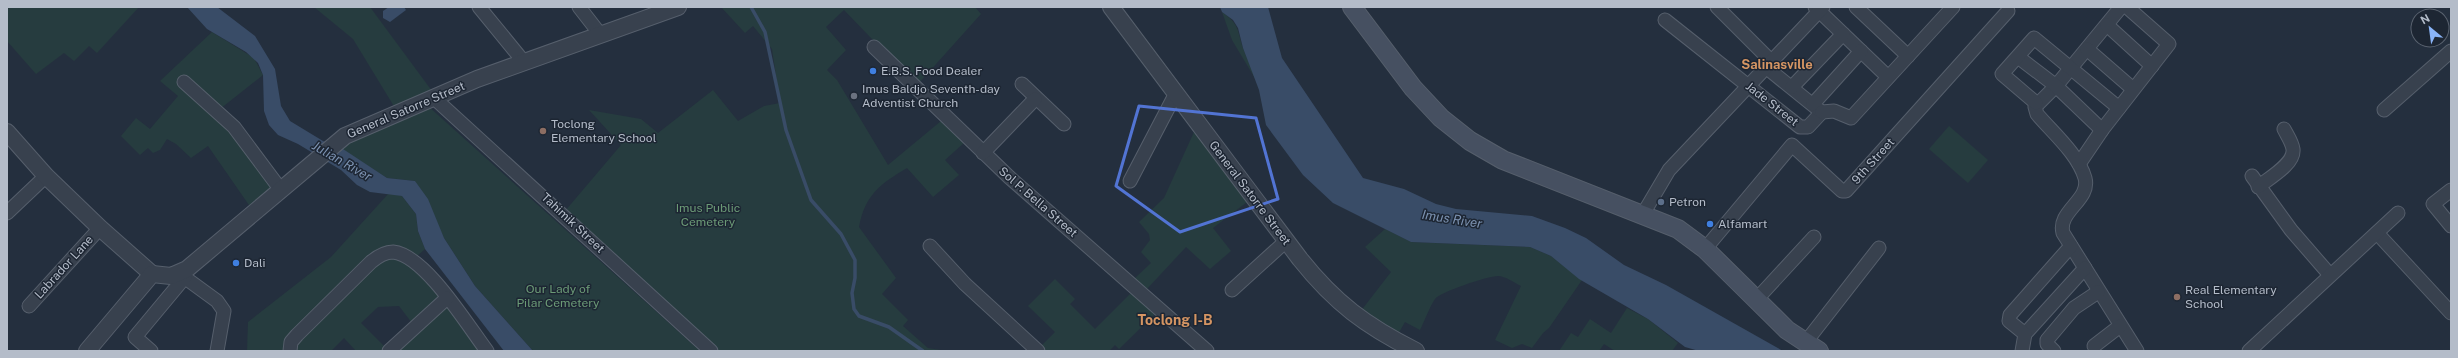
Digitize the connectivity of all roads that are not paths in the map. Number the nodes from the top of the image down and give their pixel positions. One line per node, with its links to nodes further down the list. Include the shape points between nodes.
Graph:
1 (480, 7): 24 (street)
2 (579, 7): 16 (street)
3 (678, 7): 12 (street, General Satorre Street)
4 (1111, 7): 35 (street, General Satorre Street)
5 (1353, 7): 54 (main road, via 1413,88 1441,118 1470,141 1503,160 1598,199)
6 (1717, 7): 25 (street)
7 (1856, 7): 22 (street)
8 (1952, 7): 22 (street)
9 (2121, 7): 15 (street)
10 (2127, 7): 26 (street, via 2169,44)
11 (1819, 8): 17 (street); 25 (street)
12 (659, 10): 16 (street, General Satorre Street)
13 (2008, 11): 62 (street, 9th Street, via 1846,191 1842,191 1792,145)
14 (1665, 20): 31 (street, Jade Street, via 1702,46)
15 (2107, 25): 19 (street); 26 (street)
16 (600, 34): 24 (street, General Satorre Street)
17 (1843, 34): 20 (street); 33 (street)
18 (874, 48): 46 (street, Sol P. Bella Street)
19 (2087, 49): 27 (street); 34 (street)
20 (1861, 51): 28 (street); 39 (street)
21 (2451, 51): 41 (street)
22 (1908, 56): 28 (street)
23 (2018, 57): 27 (street, via 2034,38); 32 (street); 38 (street, via 2002,74)
24 (524, 62): 36 (street, General Satorre Street)
25 (1770, 65): 31 (street); 33 (street)
26 (2152, 66): 34 (street)
27 (2071, 69): 32 (street); 40 (street)
28 (1888, 77): 39 (street, via 1851,118)
29 (184, 82): 50 (street, via 234,127)
30 (1022, 84): 37 (street)
31 (1748, 86): 39 (street, Jade Street, via 1804,129); 54 (street, via 1669,170)
32 (2056, 86): 38 (street); 44 (street)
33 (1792, 87): 39 (street)
34 (2133, 89): 40 (street)
35 (1176, 93): 49 (street); 59 (street, General Satorre Street)
36 (434, 97): 50 (street, General Satorre Street, via 345,136); 85 (street, Tahimik Street)
37 (1035, 99): 42 (street); 46 (street)
38 (2036, 103): 47 (street, via 2037,114)
39 (1818, 108)
40 (2120, 108): 44 (street)
41 (2384, 110)
42 (1064, 124)
43 (2284, 129): 67 (street, via 2293,147 2293,156 2288,162 2255,181 2290,230)
44 (2102, 130): 47 (street)
45 (7, 132): 48 (street)
46 (983, 153): 87 (street, Sol P. Bella Street)
47 (2079, 164): 61 (street, via 2086,180 2085,188 2061,227)
48 (46, 176): 52 (street); 56 (street)
49 (1130, 181)
50 (281, 190): 66 (street, General Satorre Street)
51 (2451, 190): 55 (street, via 2433,204)
52 (7, 213)
53 (2398, 213): 57 (street)
54 (1643, 214): 62 (main road, via 1678,229)
55 (2451, 226)
56 (100, 228): 65 (street); 72 (street, Labrador Lane)
57 (2377, 233): 67 (street); 73 (street)
58 (1814, 237): 71 (street)
59 (1286, 241): 68 (street); 88 (street, General Satorre Street, via 1313,275 1344,307 1389,338)
60 (930, 246): 86 (street, via 965,284)
61 (2071, 246): 64 (street); 75 (street, via 2010,315 2009,321)
62 (1705, 248): 71 (main road)
63 (1879, 248): 77 (street)
64 (2085, 268): 69 (street); 75 (street)
65 (152, 274): 66 (street); 79 (street)
66 (182, 275): 80 (street, via 135,337); 81 (street, via 217,301 224,311)
67 (2330, 275): 91 (street)
68 (1232, 290)
69 (2098, 292): 74 (street); 90 (street, via 2074,308 2047,340)
70 (446, 298): 82 (street, via 433,278 415,262 402,255 385,253 371,262 297,335); 83 (street); 84 (street)
71 (1755, 300): 77 (main road, via 1787,330)
72 (29, 306)
73 (2451, 313)
74 (2120, 326): 76 (street); 78 (street)
75 (2025, 334): 89 (street)
76 (2094, 346)
77 (1812, 347)
78 (2134, 350)
79 (87, 351)
80 (151, 351)
81 (217, 351)
82 (290, 351)
83 (389, 351)
84 (487, 351)
85 (711, 351)
86 (1038, 351)
87 (1207, 351)
88 (1416, 351)
89 (2022, 351)
90 (2054, 351)
91 (2249, 351)

